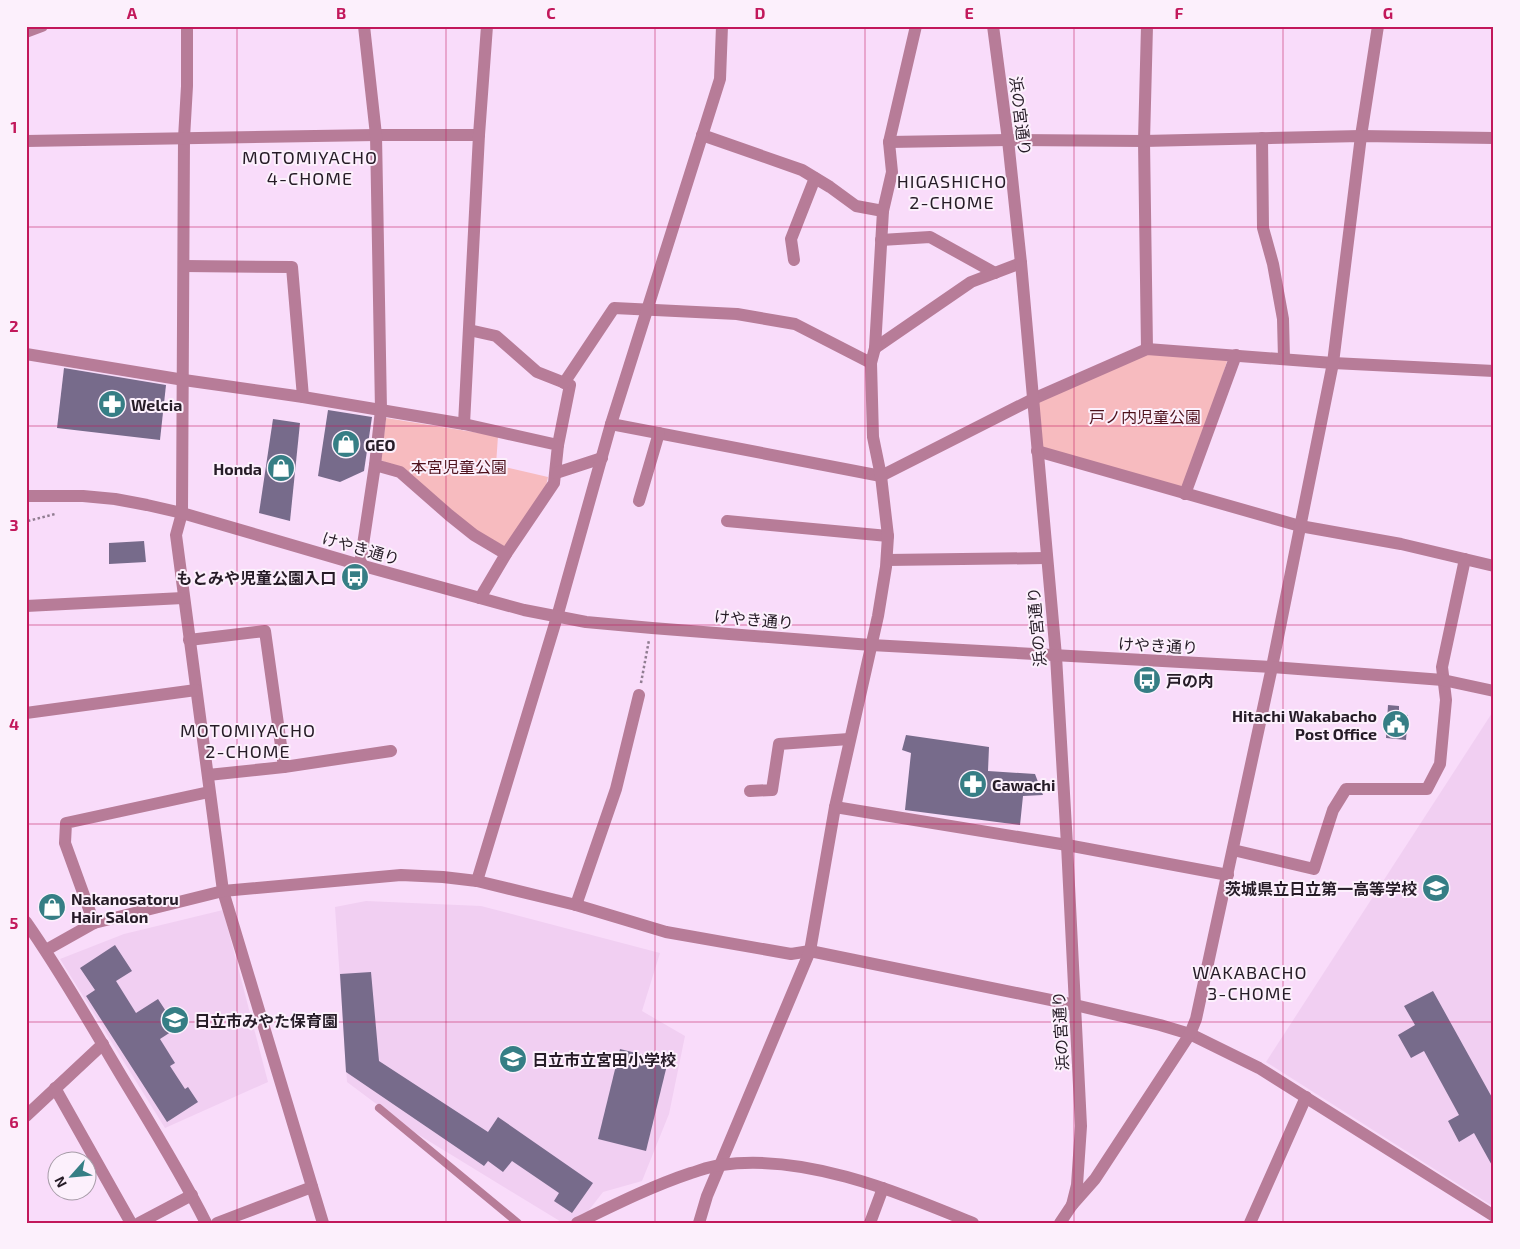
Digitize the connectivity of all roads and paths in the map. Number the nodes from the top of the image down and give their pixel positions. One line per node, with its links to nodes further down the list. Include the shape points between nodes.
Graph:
1 (42, 26): 10 (street)
2 (187, 26): 15 (street)
3 (364, 26): 11 (street)
4 (487, 26): 12 (street)
5 (722, 26): 13 (street, via 720,79)
6 (916, 26): 21 (street)
7 (993, 26): 18 (street, 浜の宮通り)
8 (1147, 26): 20 (street)
9 (1378, 26): 14 (street)
10 (26, 32)
11 (376, 134): 12 (street); 15 (street); 43 (street)
12 (480, 135): 30 (street)
13 (702, 135): 22 (street, via 802,170); 29 (street)
14 (1361, 136): 16 (street); 17 (street); 37 (street)
15 (184, 138): 19 (street); 27 (street)
16 (1262, 138): 20 (street); 35 (street, via 1263,228 1283,319)
17 (1494, 138)
18 (1008, 140): 20 (street); 21 (street); 26 (street, 浜の宮通り)
19 (26, 141)
20 (1144, 141): 32 (street)
21 (889, 142): 23 (street, via 892,172)
22 (815, 178): 23 (street, via 856,206); 25 (street, via 791,239)
23 (883, 211): 24 (street)
24 (881, 240): 28 (street, via 930,237); 31 (street)
25 (794, 260)
26 (1020, 263): 28 (street); 42 (street, 浜の宮通り)
27 (184, 266): 39 (street); 41 (street, via 292,267)
28 (995, 273): 31 (street, via 971,282)
29 (647, 310): 36 (street, via 737,314 796,324); 40 (street, via 614,308); 45 (street)
30 (469, 330): 40 (street, via 496,336 537,372); 44 (street)
31 (875, 348): 36 (street)
32 (1147, 349): 34 (street); 42 (street)
33 (26, 354): 39 (street)
34 (1236, 356): 35 (street); 53 (street)
35 (1284, 359): 37 (street)
36 (871, 362): 52 (street, via 873,437)
37 (1333, 363): 38 (street); 59 (street)
38 (1494, 372)
39 (184, 380): 41 (street); 56 (street)
40 (564, 383): 47 (street, via 570,385)
41 (303, 397): 43 (street)
42 (1033, 400): 48 (street, 浜の宮通り); 52 (street)
43 (381, 410): 44 (street); 50 (street)
44 (464, 424): 47 (street)
45 (611, 424): 46 (street); 49 (street)
46 (659, 433): 52 (street); 55 (street)
47 (558, 445): 51 (street)
48 (1037, 451): 53 (street); 63 (street, 浜の宮通り)
49 (602, 458): 51 (street); 71 (street)
50 (375, 465): 62 (street, via 400,472 468,530); 66 (street)
51 (556, 472): 62 (street, via 554,483)
52 (881, 476): 60 (street)
53 (1186, 494): 59 (street)
54 (26, 496): 56 (street, けやき通り, via 115,499)
55 (639, 501)
56 (182, 513): 66 (street, けやき通り); 68 (street, via 176,535)
57 (54, 514): 61 (path, via 28,521)
58 (727, 521): 60 (street)
59 (1300, 526): 64 (street); 76 (street)
60 (888, 536): 65 (street)
61 (26, 541)
62 (506, 554): 69 (street)
63 (1046, 558): 65 (street); 75 (street, 浜の宮通り)
64 (1465, 559): 67 (street); 77 (street, via 1442,667)
65 (887, 560): 74 (street)
66 (360, 565): 69 (street, けやき通り)
67 (1494, 566)
68 (183, 598): 70 (street); 73 (street)
69 (480, 598): 71 (street, けやき通り)
70 (26, 606)
71 (557, 617): 72 (street, けやき通り); 92 (street)
72 (652, 628): 74 (street, けやき通り); 80 (path)
73 (189, 640): 78 (street); 84 (street, via 265,631)
74 (871, 645): 75 (street, けやき通り); 82 (street)
75 (1056, 656): 76 (street, けやき通り); 89 (street, 浜の宮通り)
76 (1272, 667): 77 (street, けやき通り); 90 (street)
77 (1443, 680): 79 (street, けやき通り); 90 (street, via 1446,700 1440,764 1427,789 1346,789 1334,810 1314,869)
78 (196, 690): 81 (street); 85 (street)
79 (1494, 691)
80 (639, 695): 94 (street, via 616,789)
81 (26, 713)
82 (849, 739): 86 (street, via 779,744 772,790); 88 (street)
83 (391, 750): 84 (street)
84 (284, 767): 85 (street)
85 (208, 775): 87 (street)
86 (750, 791)
87 (210, 792): 93 (street); 96 (street, via 66,823 65,843)
88 (835, 807): 89 (street); 98 (street)
89 (1067, 845): 91 (street); 99 (street, 浜の宮通り)
90 (1233, 850): 91 (street)
91 (1228, 875): 100 (street)
92 (477, 880): 93 (street, via 401,875); 94 (street)
93 (223, 891): 96 (street); 107 (street)
94 (576, 905): 98 (street, via 666,932 791,954)
95 (26, 922): 97 (street)
96 (94, 923): 97 (street)
97 (46, 950): 101 (street)
98 (810, 951): 99 (street); 106 (street)
99 (1075, 1005): 100 (street); 110 (street, 浜の宮通り, via 1081,1126 1077,1184)
100 (1190, 1034): 103 (street, via 1259,1068); 110 (street, via 1096,1179)
101 (103, 1044): 102 (street); 109 (street)
102 (55, 1088): 105 (street); 112 (street)
103 (1306, 1097): 111 (street); 123 (street)
104 (379, 1108): 117 (lane)
105 (26, 1116)
106 (720, 1165): 108 (street, via 761,1163 796,1167 840,1175); 118 (street, via 669,1180); 119 (street)
107 (312, 1187): 115 (street); 116 (street)
108 (883, 1188): 120 (street); 121 (street)
109 (192, 1194): 113 (street); 114 (street)
110 (1072, 1205): 122 (street, 浜の宮通り)
111 (1488, 1217)
112 (131, 1223)
113 (139, 1223)
114 (206, 1223)
115 (217, 1223)
116 (323, 1223)
117 (518, 1223)
118 (576, 1223)
119 (700, 1223)
120 (870, 1223)
121 (973, 1223)
122 (1060, 1223)
123 (1250, 1223)

